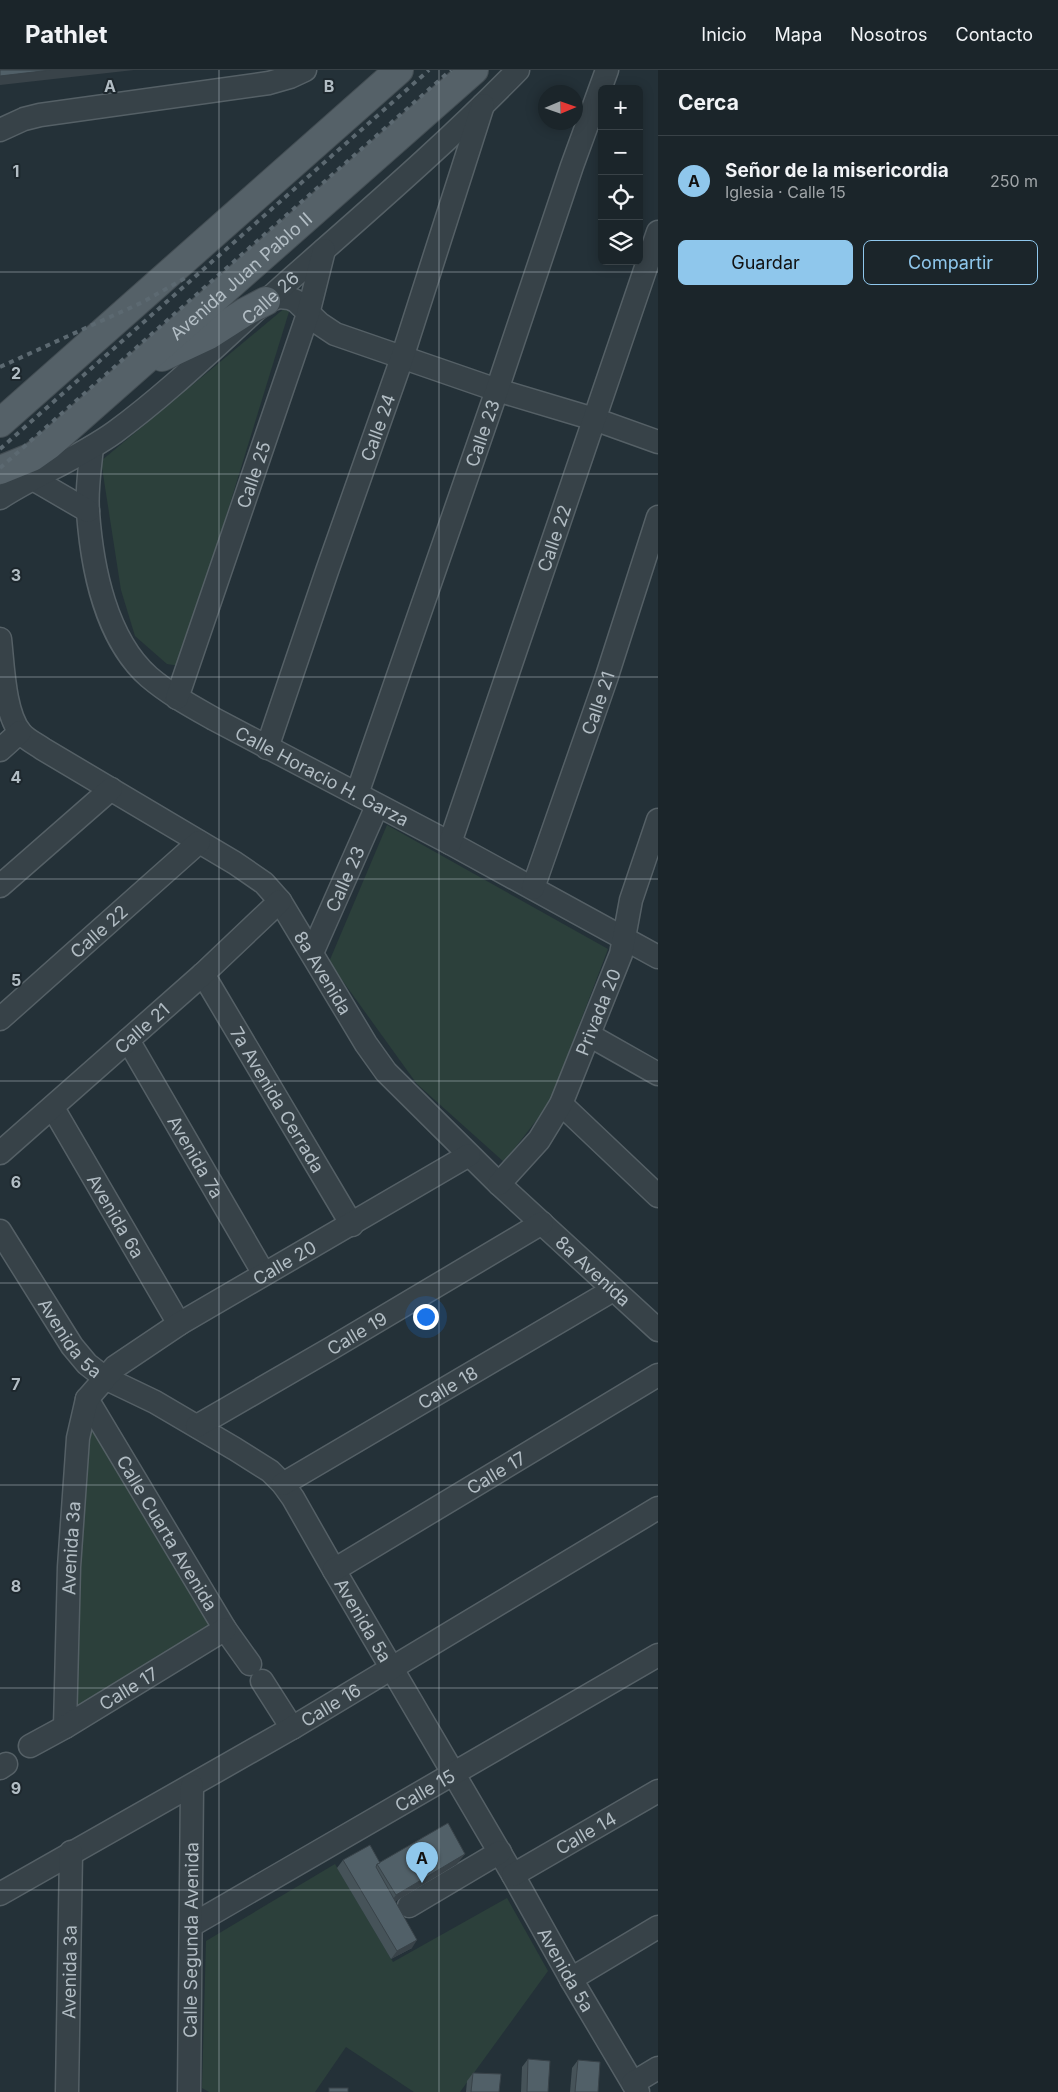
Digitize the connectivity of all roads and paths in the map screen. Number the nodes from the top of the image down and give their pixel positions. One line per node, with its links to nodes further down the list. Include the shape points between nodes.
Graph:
1 (305, 70): 7 (street, via 270,83 24,119)
2 (399, 70): 18 (main road)
3 (474, 70): 15 (main road, Avenida Juan Pablo II)
4 (518, 70): 6 (street, Calle 26)
5 (607, 70): 16 (street, Calle 23)
6 (483, 106): 8 (street, Calle 26); 9 (street, Calle 24)
7 (0, 130)
8 (429, 156): 9 (street, via 450,158); 11 (street, Calle 26)
9 (463, 167): 14 (street, Calle 24)
10 (658, 232): 17 (street, Calle 22)
11 (324, 250): 12 (street, Calle 26); 13 (street, Calle 25)
12 (266, 301): 13 (street, via 289,298); 15 (main road, via 209,335); 20 (street, Calle 26, via 201,362 122,427)
13 (308, 314): 14 (street, via 335,334); 27 (street, Calle 25)
14 (402, 358): 16 (street); 29 (street, Calle 24)
15 (142, 365): 21 (main road, Avenida Juan Pablo II, via 49,446)
16 (497, 390): 17 (street); 32 (street, Calle 23)
17 (594, 419): 19 (street); 36 (street, Calle 22)
18 (0, 422)
19 (658, 442)
20 (92, 447): 22 (street, Calle 26); 24 (street, Calle Horacio H. Garza)
21 (0, 470)
22 (33, 479): 23 (street, Calle 26); 24 (street)
23 (0, 498)
24 (88, 511): 27 (street, Calle Horacio H. Garza, via 101,590 114,630 133,660)
25 (658, 517): 38 (street, Calle 21, via 607,676)
26 (0, 639): 28 (street, via 9,705)
27 (177, 698): 29 (street, Calle Horacio H. Garza)
28 (20, 732): 30 (street); 31 (street, 8a Avenida)
29 (267, 748): 32 (street, Calle Horacio H. Garza)
30 (0, 750)
31 (111, 789): 35 (street, 8a Avenida); 37 (street)
32 (357, 794): 33 (street, Calle Horacio H. Garza)
33 (377, 806): 36 (street, Calle Horacio H. Garza); 41 (street, Calle 23)
34 (658, 820): 40 (street, Privada 20, via 632,900)
35 (199, 842): 39 (street, 8a Avenida, via 264,883); 44 (street, Calle 22)
36 (450, 843): 38 (street, Calle Horacio H. Garza)
37 (0, 886)
38 (532, 888): 40 (street, Calle Horacio H. Garza)
39 (280, 901): 41 (street, 8a Avenida); 43 (street, Calle 21)
40 (624, 938): 42 (street, Calle Horacio H. Garza); 45 (street, Privada 20)
41 (312, 953): 51 (street, 8a Avenida, via 360,1036 386,1072)
42 (658, 956)
43 (203, 974): 46 (street, Calle 21); 55 (street, 7a Avenida Cerrada)
44 (0, 1019)
45 (589, 1035): 47 (street); 48 (street, Privada 20)
46 (128, 1040): 49 (street, Calle 21); 57 (street, Avenida 7a)
47 (658, 1074)
48 (561, 1104): 52 (street, Privada 20, via 539,1140); 53 (street)
49 (53, 1108): 50 (street, Calle 21); 59 (street, Avenida 6a)
50 (0, 1153)
51 (469, 1155): 52 (street, 8a Avenida); 55 (street, Calle 20)
52 (499, 1184): 54 (street, 8a Avenida)
53 (658, 1196)
54 (542, 1223): 58 (street, 8a Avenida); 64 (street, Calle 19)
55 (352, 1225): 57 (street, Calle 20)
56 (0, 1231): 62 (street, Avenida 5a, via 72,1346)
57 (264, 1274): 59 (street, Calle 20)
58 (614, 1290): 60 (street, 8a Avenida); 65 (street, Calle 18)
59 (179, 1324): 62 (street, Calle 20, via 115,1367)
60 (658, 1330)
61 (658, 1375): 67 (street, Calle 17)
62 (105, 1378): 63 (street, Avenida 3a); 64 (street, Avenida 5a)
63 (87, 1399): 68 (street, Calle Cuarta Avenida); 71 (street, Avenida 3a, via 78,1438 70,1547)
64 (197, 1426): 65 (street, Avenida 5a, via 270,1472)
65 (283, 1484): 67 (street, Avenida 5a)
66 (658, 1508): 70 (street, Calle 16)
67 (334, 1570): 70 (street, Avenida 5a)
68 (225, 1629): 71 (street, Calle 17); 72 (street, Calle Cuarta Avenida)
69 (658, 1656): 74 (street, Calle 15)
70 (391, 1669): 72 (street, Calle 16); 74 (street, Avenida 5a)
71 (65, 1727): 73 (street, Calle 17)
72 (292, 1728): 75 (street, Calle 16)
73 (30, 1746)
74 (453, 1774): 78 (street, Avenida 5a); 82 (street, Calle 15)
75 (192, 1786): 77 (street, Calle 16); 82 (street, Calle Segunda Avenida)
76 (658, 1791): 79 (street, Calle 14)
77 (71, 1852): 80 (street, Calle 16); 87 (street, Avenida 3a)
78 (500, 1852): 79 (street, Avenida 5a); 81 (street)
79 (513, 1875): 84 (street, Avenida 5a)
80 (0, 1894)
81 (409, 1906)
82 (192, 1925): 88 (street, Calle Segunda Avenida)
83 (658, 1927): 84 (street)
84 (571, 1979): 86 (street, Avenida 5a)
85 (658, 2068): 86 (street)
86 (636, 2087)
87 (67, 2092)
88 (189, 2092)

